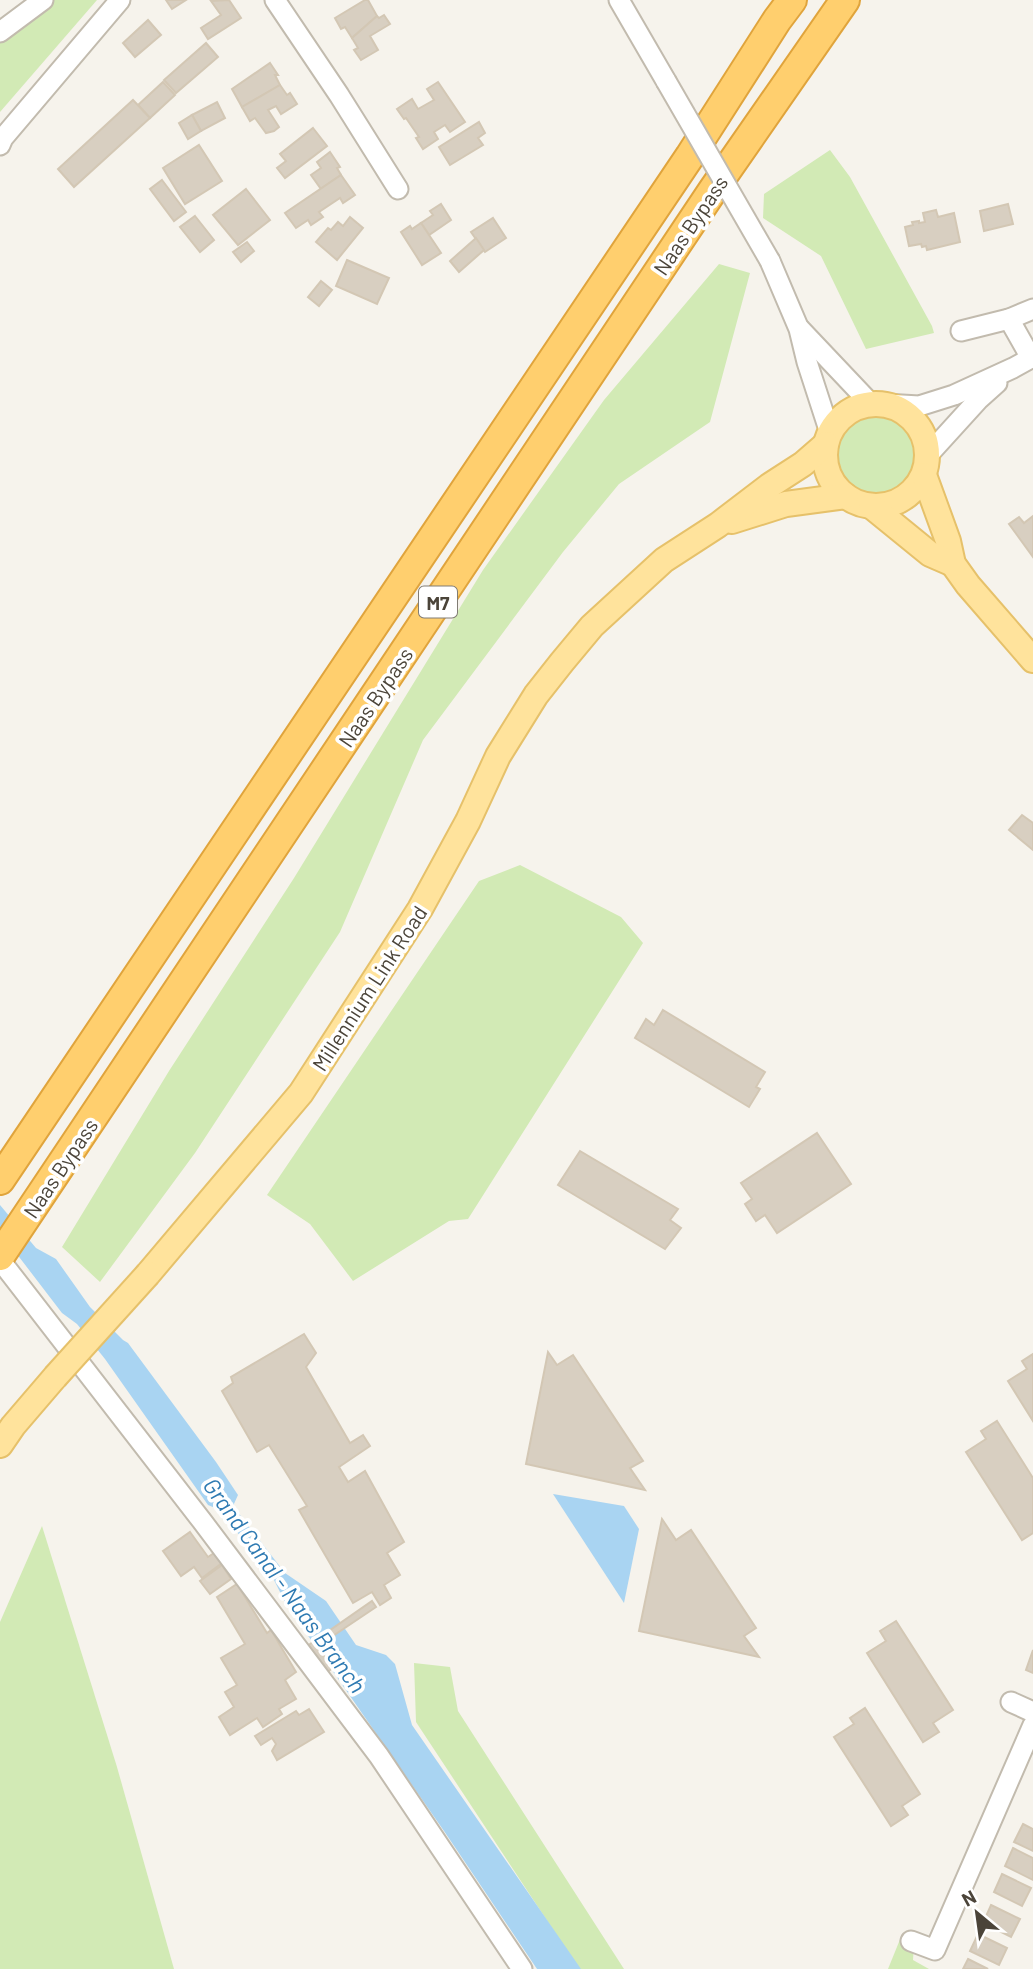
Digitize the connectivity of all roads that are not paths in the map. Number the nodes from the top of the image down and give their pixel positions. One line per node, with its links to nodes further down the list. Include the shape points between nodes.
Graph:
1 (43, 0): 7 (street)
2 (120, 0): 8 (street)
3 (275, 0): 9 (street)
4 (619, 0): 12 (street, bridge, via 770,261)
5 (792, 0): 24 (highway, Naas Bypass / M7)
6 (845, 0): 25 (highway, Naas Bypass / M7, via 713,190)
7 (0, 32)
8 (1, 142)
9 (398, 189)
10 (1033, 309): 11 (street)
11 (1009, 319): 13 (street); 14 (street)
12 (799, 328): 16 (street); 17 (street)
13 (961, 331)
14 (1032, 357): 15 (street)
15 (1013, 368): 16 (street, via 919,406); 18 (street, via 978,400)
16 (878, 404): 17 (main road, via 854,409 840,419); 18 (main road, via 911,416 926,441)
17 (828, 438): 19 (main road, via 828,473); 21 (main road, Millennium Link Road, via 803,464)
18 (926, 465): 20 (main road, via 915,489 903,499); 22 (main road)
19 (846, 496): 20 (main road); 21 (main road, Millennium Link Road, via 786,504)
20 (871, 506): 22 (main road, via 930,554)
21 (718, 525): 26 (main road, Millennium Link Road, bridge, via 664,560 624,596 592,626 536,695 498,756 420,909 302,1093)
22 (953, 564): 23 (main road)
23 (1033, 660)
24 (3, 1176)
25 (0, 1258): 31 (street, via 379,1756)
26 (0, 1445)
27 (1011, 1702): 28 (street)
28 (1033, 1712)
29 (1033, 1725): 30 (street, via 935,1950)
30 (911, 1941)
31 (522, 1969)

